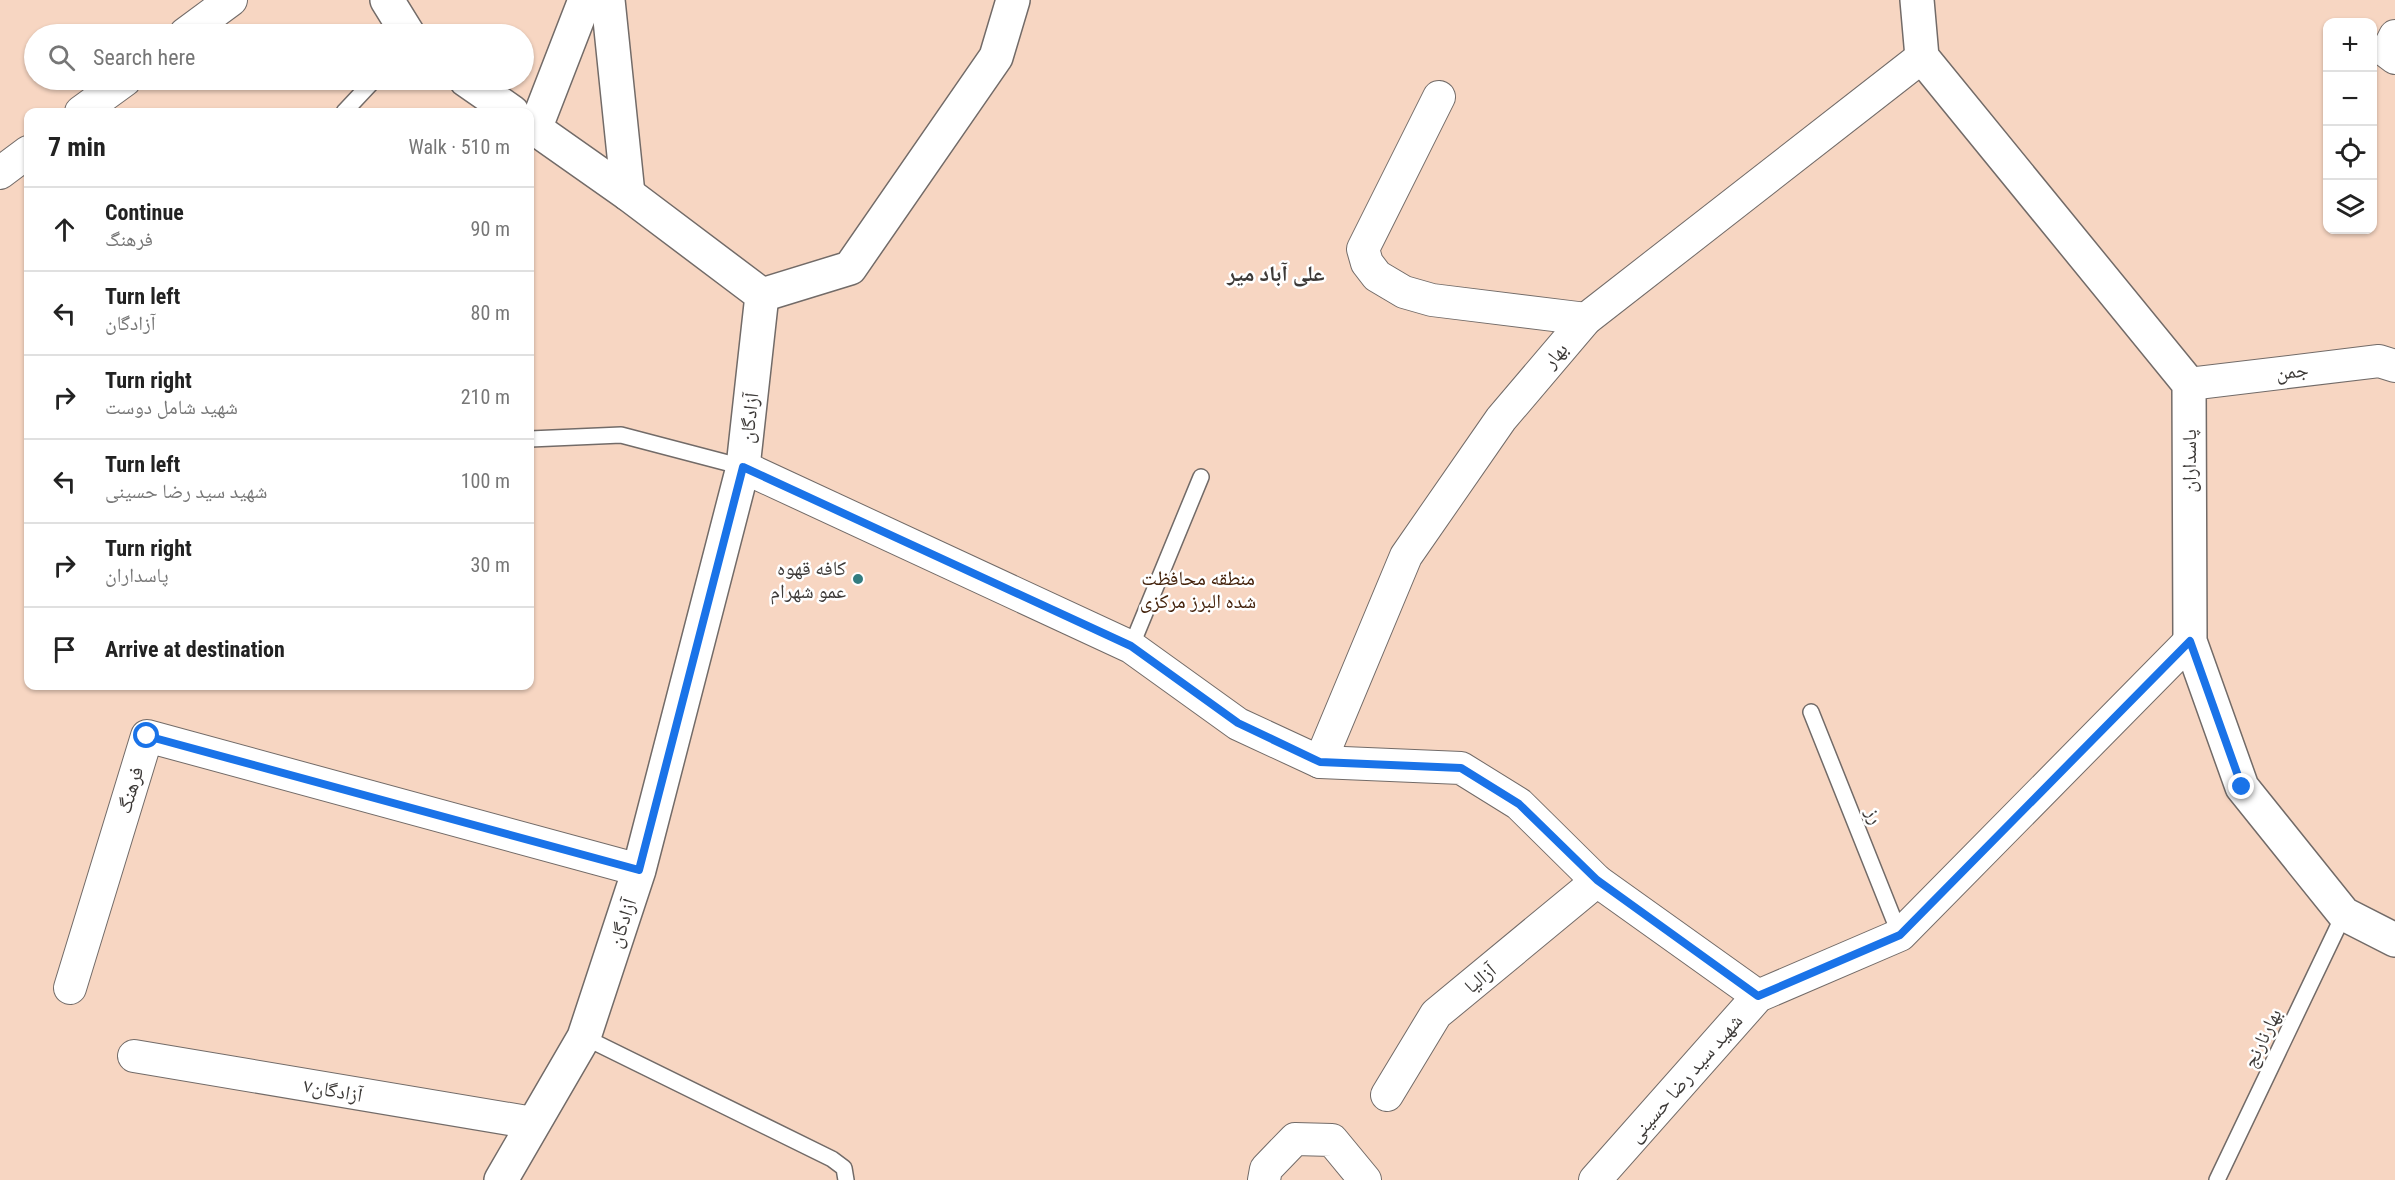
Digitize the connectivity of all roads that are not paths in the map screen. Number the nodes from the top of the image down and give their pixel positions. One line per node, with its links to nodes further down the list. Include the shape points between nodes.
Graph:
1 (231, 0): 7 (street)
2 (387, 0): 8 (street)
3 (585, 0): 19 (street)
4 (608, 0): 23 (street)
5 (1013, 0): 24 (street, via 996,57 850,268)
6 (1917, 0): 10 (street)
7 (199, 24)
8 (402, 24)
9 (2395, 36): 11 (street, via 2387,52)
10 (1922, 57): 25 (street, بهار); 27 (street)
11 (2395, 58)
12 (111, 90): 16 (street)
13 (365, 90): 17 (lane)
14 (480, 90): 18 (street)
15 (1439, 97): 25 (street, via 1363,249 1367,263 1390,286 1432,300)
16 (86, 108)
17 (348, 108)
18 (505, 108)
19 (532, 108)
20 (534, 128): 23 (street)
21 (24, 155): 22 (street)
22 (0, 173)
23 (628, 195): 24 (street)
24 (762, 296): 29 (street, آزادگان)
25 (1586, 319): 34 (street, بهار, via 1501,419 1406,556)
26 (2395, 366): 27 (street, جمن, via 2379,361)
27 (2189, 384): 31 (street, پاسداران)
28 (534, 439): 29 (lane, via 621,435)
29 (743, 467): 32 (street); 35 (street, آزادگان)
30 (1201, 477): 32 (lane)
31 (2190, 641): 37 (street, پاسداران, via 2242,787); 38 (street, شهید سید رضا حسینی)
32 (1131, 646): 34 (street, via 1238,723)
33 (1811, 712): 38 (lane, رز)
34 (1320, 762): 36 (street, via 1461,768 1519,804)
35 (639, 870): 40 (street, فرهنگ, via 147,736); 42 (street, آزادگان)
36 (1597, 880): 41 (street); 44 (street, آزالیا, via 1436,1014)
37 (2344, 914): 39 (street, پاسداران); 51 (lane, بهارنارنج)
38 (1900, 935): 41 (street, شهید سید رضا حسینی)
39 (2395, 940)
40 (70, 988)
41 (1758, 996): 50 (street, شهید سید رضا حسینی)
42 (584, 1037): 45 (street, آزادگان); 47 (lane, via 832,1159 844,1168)
43 (134, 1056): 45 (street, آزادگان۷)
44 (1388, 1095)
45 (533, 1123): 46 (street, آزادگان)
46 (501, 1180)
47 (846, 1180)
48 (1264, 1180): 49 (street, via 1266,1169 1295,1139 1332,1140)
49 (1365, 1180)
50 (1595, 1180)
51 (2217, 1180)

